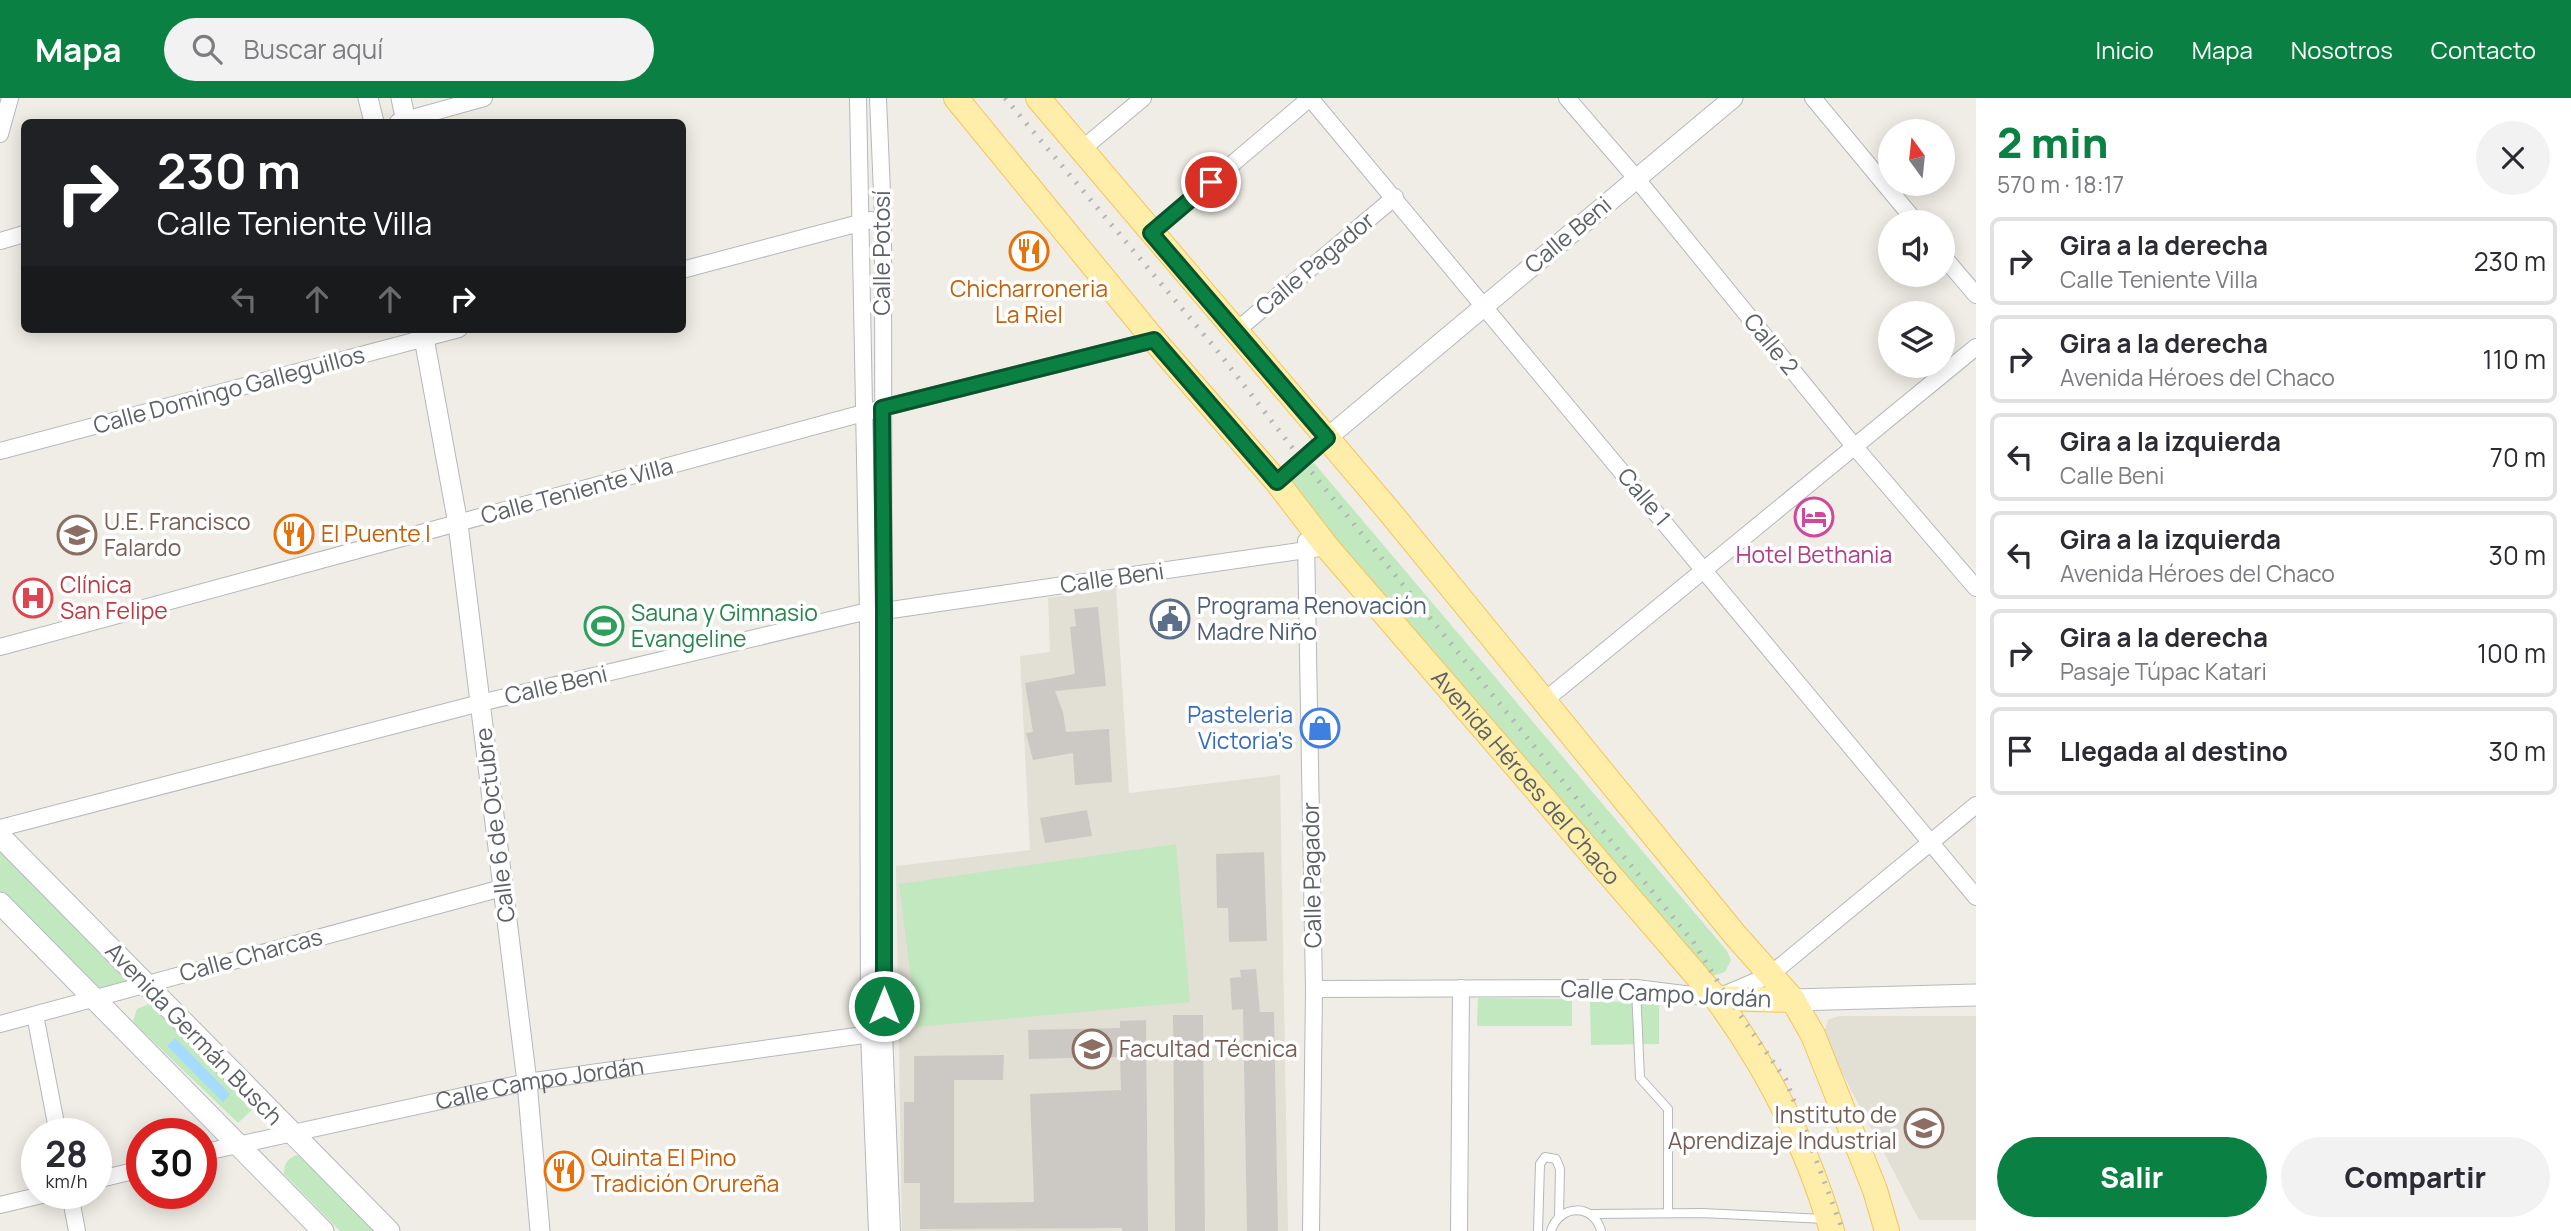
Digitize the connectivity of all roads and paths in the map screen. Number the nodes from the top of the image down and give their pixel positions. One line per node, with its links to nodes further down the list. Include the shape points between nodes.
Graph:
1 (10, 98): 17 (street)
2 (368, 98): 14 (street)
3 (401, 98): 15 (street)
4 (484, 98): 16 (street)
5 (858, 98): 23 (street)
6 (878, 98): 22 (street, Calle Potosí)
7 (956, 98): 34 (main road, Avenida Héroes del Chaco)
8 (1038, 98): 18 (main road)
9 (1143, 98): 18 (street)
10 (1310, 98): 20 (street, Calle 1); 24 (street)
11 (1567, 98): 19 (street, Calle 2)
12 (1733, 98): 19 (street, Calle Beni)
13 (1813, 98): 21 (street)
14 (373, 119)
15 (403, 119)
16 (413, 119)
17 (0, 134)
18 (1081, 150): 24 (main road)
19 (1636, 178): 30 (street, Calle Beni); 39 (street, Calle 2)
20 (1395, 197): 30 (street, Calle 1); 31 (street, Calle Pagador)
21 (1906, 210)
22 (883, 217): 23 (street); 36 (street, Calle Potosí)
23 (862, 222): 27 (street); 37 (street)
24 (1151, 233): 31 (main road)
25 (21, 235): 26 (street)
26 (0, 241)
27 (686, 269)
28 (1955, 270): 29 (street)
29 (1976, 295)
30 (1485, 305): 38 (street, Calle Beni); 44 (street, Calle 1)
31 (1236, 331): 38 (main road)
32 (419, 333): 40 (street, Calle Domingo Galleguillos)
33 (423, 333): 42 (street, Calle 6 de Octubre)
34 (1154, 340): 36 (street, Calle Teniente Villa); 41 (main road, Avenida Héroes del Chaco)
35 (1976, 347): 39 (street)
36 (882, 408): 37 (street, Calle Teniente Villa); 46 (street, Calle Potosí)
37 (863, 413): 42 (street, Calle Teniente Villa); 46 (street)
38 (1327, 438): 41 (street, Calle Beni); 48 (main road)
39 (1854, 446): 44 (street); 45 (street, Calle 2)
40 (0, 451)
41 (1277, 482): 43 (main road, Avenida Héroes del Chaco, via 1307,519)
42 (458, 524): 47 (street, Calle Teniente Villa); 49 (street, Calle 6 de Octubre)
43 (1316, 548): 46 (street, Calle Beni); 61 (street, Calle Pagador); 63 (main road, Avenida Héroes del Chaco)
44 (1704, 570): 48 (street); 53 (street, Calle 1)
45 (1976, 588)
46 (876, 611): 49 (street, Calle Beni); 68 (street)
47 (0, 647)
48 (1544, 701): 57 (main road)
49 (480, 702): 51 (street, Calle Beni); 54 (street, Calle 6 de Octubre)
50 (1976, 804): 53 (street)
51 (0, 828)
52 (0, 836): 58 (main road, Avenida Germán Busch)
53 (1931, 842): 55 (street, Calle 1); 57 (street)
54 (502, 888): 58 (street, Calle Charcas); 69 (street, Calle 6 de Octubre)
55 (1976, 897)
56 (0, 903): 64 (main road, Avenida Germán Busch)
57 (1770, 975): 63 (street); 65 (main road)
58 (146, 984): 64 (street, Calle Charcas); 71 (main road, Avenida Germán Busch)
59 (1461, 988): 60 (street, Calle Campo Jordán); 61 (street, Calle Campo Jordán); 88 (street)
60 (1636, 988): 63 (street, Calle Campo Jordán); 77 (lane, via 1640,1078 1668,1109)
61 (1314, 989): 87 (street, Calle Pagador)
62 (1976, 995): 65 (main road, Calle Campo Jordán)
63 (1716, 998): 65 (main road, Calle Campo Jordán); 80 (main road, Avenida Héroes del Chaco, via 1765,1070 1796,1132)
64 (95, 1000): 66 (street, Calle Charcas); 72 (main road, Avenida Germán Busch)
65 (1793, 1000): 92 (main road, via 1826,1065)
66 (35, 1015): 67 (street, Calle Charcas); 70 (street)
67 (0, 1024)
68 (876, 1033): 69 (street, Calle Campo Jordán); 85 (street); 86 (street)
69 (527, 1082): 71 (street, Calle Campo Jordán); 84 (street, Calle 6 de Octubre)
70 (55, 1118)
71 (291, 1133): 72 (street, Calle Campo Jordán); 83 (main road, Avenida Germán Busch)
72 (238, 1144): 73 (street, Calle Campo Jordán); 82 (main road, Avenida Germán Busch)
73 (217, 1149)
74 (21, 1200): 75 (street)
75 (0, 1205)
76 (73, 1209): 81 (street)
77 (1668, 1213): 78 (lane); 80 (lane)
78 (1590, 1214): 79 (lane, via 1574,1209); 91 (lane)
79 (1559, 1216): 89 (lane, via 1560,1169 1556,1159 1545,1157 1540,1164); 90 (lane)
80 (1831, 1225)
81 (77, 1231)
82 (323, 1231)
83 (389, 1231)
84 (540, 1231)
85 (877, 1231)
86 (892, 1231)
87 (1311, 1231)
88 (1460, 1231)
89 (1538, 1231)
90 (1551, 1231)
91 (1601, 1231)
92 (1887, 1231)

